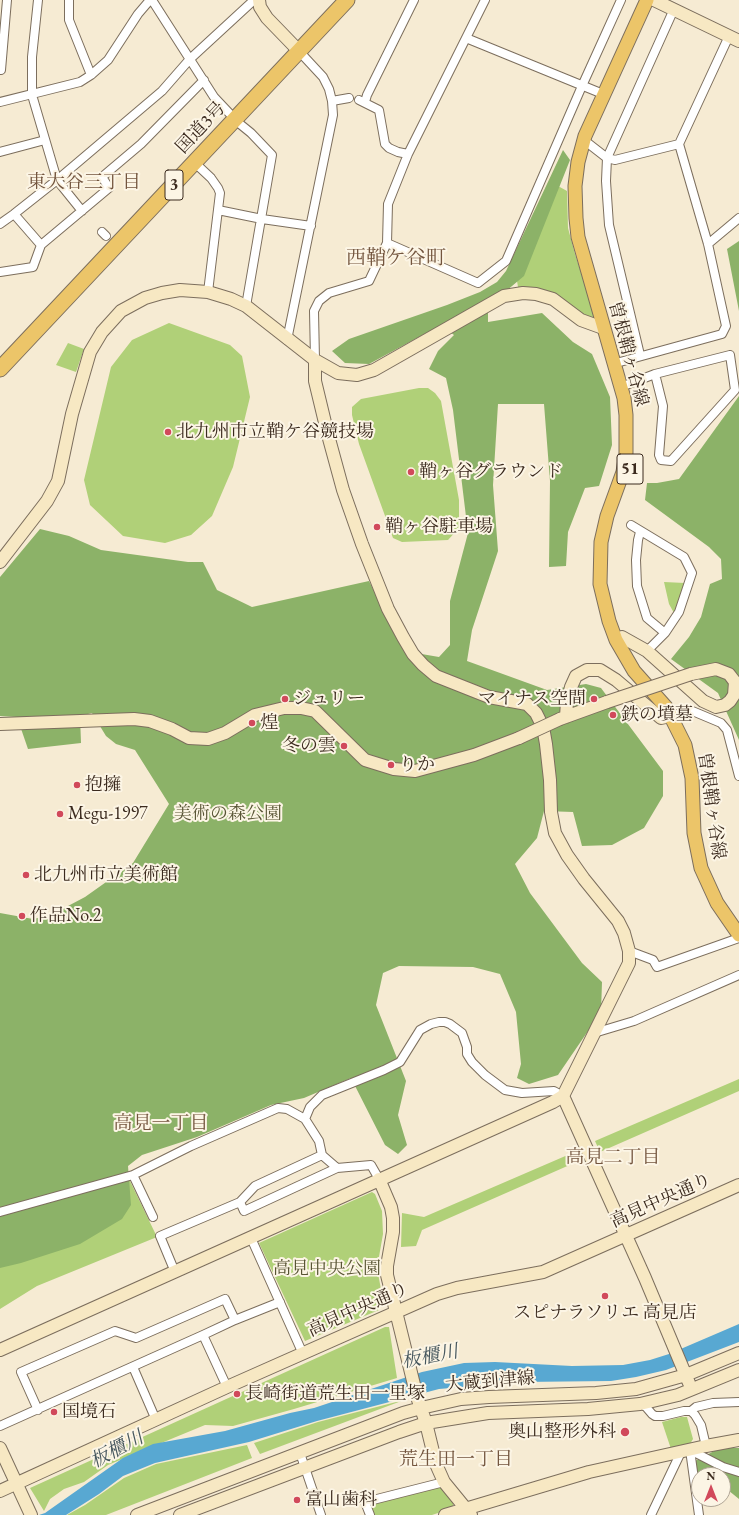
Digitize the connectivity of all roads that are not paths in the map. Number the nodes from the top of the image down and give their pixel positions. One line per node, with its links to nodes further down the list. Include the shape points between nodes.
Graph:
1 (7, 0): 19 (street)
2 (38, 0): 24 (street, via 32,57)
3 (69, 0): 20 (street, via 69,20)
4 (151, 0): 18 (street); 20 (street, via 138,14 108,60)
5 (254, 0): 18 (street)
6 (259, 0): 17 (street, via 267,18)
7 (338, 0): 17 (highway, 国道3号 / 3)
8 (347, 0): 17 (highway, 国道3号 / 3)
9 (414, 0): 33 (street, via 362,101 379,110 385,144 398,152)
10 (485, 0): 15 (street)
11 (621, 0): 22 (street)
12 (647, 0): 23 (main road, 曽根鞘ヶ谷線 / 51)
13 (655, 0): 14 (street); 30 (main road, 曽根鞘ヶ谷線 / 51)
14 (674, 9): 16 (street); 34 (street)
15 (466, 38): 22 (street); 33 (street)
16 (734, 38): 31 (street)
17 (297, 49): 26 (street, via 323,77); 28 (highway, 国道3号 / 3)
18 (190, 59): 21 (street); 36 (street, via 162,91)
19 (1, 70)
20 (91, 75): 24 (street, via 80,82)
21 (204, 80): 28 (street, via 214,97); 38 (street, via 141,144 102,177 109,188)
22 (582, 86): 23 (street); 44 (street, via 506,261 478,284)
23 (603, 94): 50 (main road, 曽根鞘ヶ谷線 / 51, via 585,136 575,186 578,237)
24 (32, 95): 27 (street); 29 (street)
25 (349, 98): 26 (street)
26 (332, 101): 43 (street, via 332,115)
27 (0, 102)
28 (233, 117): 35 (highway, 国道3号 / 3); 41 (street, via 272,155); 53 (highway, 国道3号 / 3)
29 (45, 140): 32 (street); 36 (street)
30 (589, 144): 34 (street); 55 (main road, 曽根鞘ヶ谷線 / 51, via 584,163 582,217)
31 (679, 144): 34 (street, via 615,160); 45 (street)
32 (0, 152)
33 (408, 154): 44 (street, via 388,204)
34 (606, 158): 52 (street, via 609,225)
35 (195, 163): 37 (street, via 218,188); 56 (highway, 国道3号 / 3)
36 (57, 180): 38 (street); 39 (street)
37 (218, 210): 41 (street); 48 (street)
38 (82, 212): 46 (street)
39 (14, 214): 42 (street); 46 (street)
40 (739, 218): 45 (street)
41 (262, 219): 43 (street); 49 (street)
42 (0, 224)
43 (311, 226): 51 (street)
44 (387, 243): 54 (street, via 369,280 329,293 318,301 314,311)
45 (708, 244): 52 (street, via 726,326 722,334)
46 (41, 245): 47 (street, via 33,267)
47 (0, 272)
48 (208, 292): 49 (street); 61 (street, via 180,290 145,298 120,311 102,332 90,352 84,372 58,481 47,501)
49 (246, 306): 51 (street)
50 (603, 328): 54 (street, via 581,320 553,299 523,293 504,296 374,370 357,375 338,372); 65 (main road, 曽根鞘ヶ谷線 / 51, via 624,398 627,431 623,472 600,542 600,584 609,621 619,646 634,670)
51 (287, 340): 54 (street)
52 (640, 356): 55 (street)
53 (0, 359)
54 (315, 360): 70 (street, via 315,381 343,490 388,609 413,654 436,676 489,697 527,704 536,713 543,727 546,744 555,832 567,855 618,921)
55 (620, 362): 58 (main road, 曽根鞘ヶ谷線 / 51)
56 (0, 369)
57 (655, 374): 57 (street, via 663,406 659,455 661,460 671,461 735,390 730,355); 58 (street)
58 (626, 385): 63 (main road, 曽根鞘ヶ谷線 / 51, via 633,414 632,453 629,474 610,526 606,562 606,584)
59 (631, 525): 60 (street)
60 (640, 532): 62 (street, via 636,560 637,586 647,618); 62 (street, via 684,557 692,573 679,612)
61 (0, 562)
62 (665, 633): 64 (street)
63 (622, 637): 64 (street); 65 (main road, 曽根鞘ヶ谷線 / 51, via 640,667 671,704)
64 (647, 651): 66 (street, bridge, via 703,701 716,707 725,705 734,695 735,682 729,674 716,669 691,674 607,702)
65 (674, 715): 66 (street, via 661,718 616,680 600,670 587,670 576,676); 68 (street, via 690,710 721,723 727,730); 69 (main road, 曽根鞘ヶ谷線 / 51, via 691,767 694,833 701,868 718,903)
66 (563, 718): 67 (street, bridge, via 474,755 415,771 394,769 364,760 315,711 301,708 284,708 255,715 225,733 208,739 189,738 150,721 134,719)
67 (0, 724)
68 (739, 776)
69 (739, 932): 70 (street, via 657,967 654,960)
70 (630, 951): 72 (street, via 629,963)
71 (739, 975): 72 (street, via 634,1021)
72 (594, 1033): 73 (street)
73 (563, 1096): 74 (street, via 554,1091 522,1093 505,1090 472,1062 462,1034 450,1024 438,1022 420,1030 400,1062 322,1095 310,1107); 78 (street); 83 (street)
74 (305, 1119): 75 (street, via 319,1141); 77 (street, via 287,1108 278,1108)
75 (322, 1156): 76 (street); 80 (street, via 255,1186)
76 (337, 1168): 78 (street, via 370,1165); 80 (street, via 244,1211)
77 (133, 1175): 81 (street); 82 (street)
78 (379, 1179): 84 (street); 87 (street, via 393,1218 387,1275)
79 (739, 1185): 83 (street, 高見中央通り)
80 (240, 1202): 85 (street, via 160,1236)
81 (0, 1212)
82 (153, 1217)
83 (626, 1236): 87 (street, 高見中央通り, via 543,1272 447,1290); 94 (street)
84 (251, 1238): 85 (street); 86 (street)
85 (175, 1272): 90 (street)
86 (280, 1302): 88 (street); 92 (street)
87 (396, 1312): 92 (street, 高見中央通り); 100 (street)
88 (235, 1320): 89 (street); 102 (street, via 225,1299 136,1338 114,1331 21,1372)
89 (203, 1335): 93 (street); 96 (street)
90 (0, 1350)
91 (739, 1353): 94 (street, 大蔵到津線)
92 (303, 1354): 96 (street, 高見中央通り)
93 (133, 1367): 102 (street); 105 (street)
94 (684, 1370): 97 (street); 100 (street, 大蔵到津線, via 656,1384 630,1390 489,1396)
95 (739, 1370): 97 (street, 大蔵到津線)
96 (227, 1387): 105 (street, 高見中央通り)
97 (692, 1390): 98 (street, 大蔵到津線)
98 (658, 1400): 101 (street, 大蔵到津線); 104 (street, via 654,1408)
99 (739, 1402): 103 (street, via 712,1403 696,1407)
100 (419, 1403): 106 (street); 112 (street, 大蔵到津線, via 404,1413)
101 (640, 1404): 104 (street); 106 (street, 大蔵到津線, via 488,1413)
102 (38, 1410): 107 (street)
103 (691, 1412): 104 (street); 109 (street, via 701,1425)
104 (658, 1416)
105 (156, 1420): 116 (street, 高見中央通り)
106 (426, 1423): 113 (street, 大蔵到津線); 115 (street, via 436,1464)
107 (0, 1426)
108 (739, 1440): 109 (street)
109 (706, 1446): 110 (street)
110 (686, 1451): 114 (street); 119 (street, via 589,1472); 125 (street); 126 (street)
111 (1, 1453): 116 (street)
112 (300, 1453): 113 (street); 118 (street, 大蔵到津線)
113 (306, 1468): 122 (street, 大蔵到津線); 123 (street)
114 (739, 1472)
115 (444, 1482): 119 (street); 124 (street, via 366,1502)
116 (16, 1484): 117 (street, 高見中央通り); 120 (street)
117 (0, 1491)
118 (152, 1512): 121 (street, 大蔵到津線)
119 (459, 1513)
120 (30, 1514)
121 (137, 1515)
122 (180, 1515)
123 (321, 1515)
124 (370, 1515)
125 (651, 1515)
126 (699, 1515)

